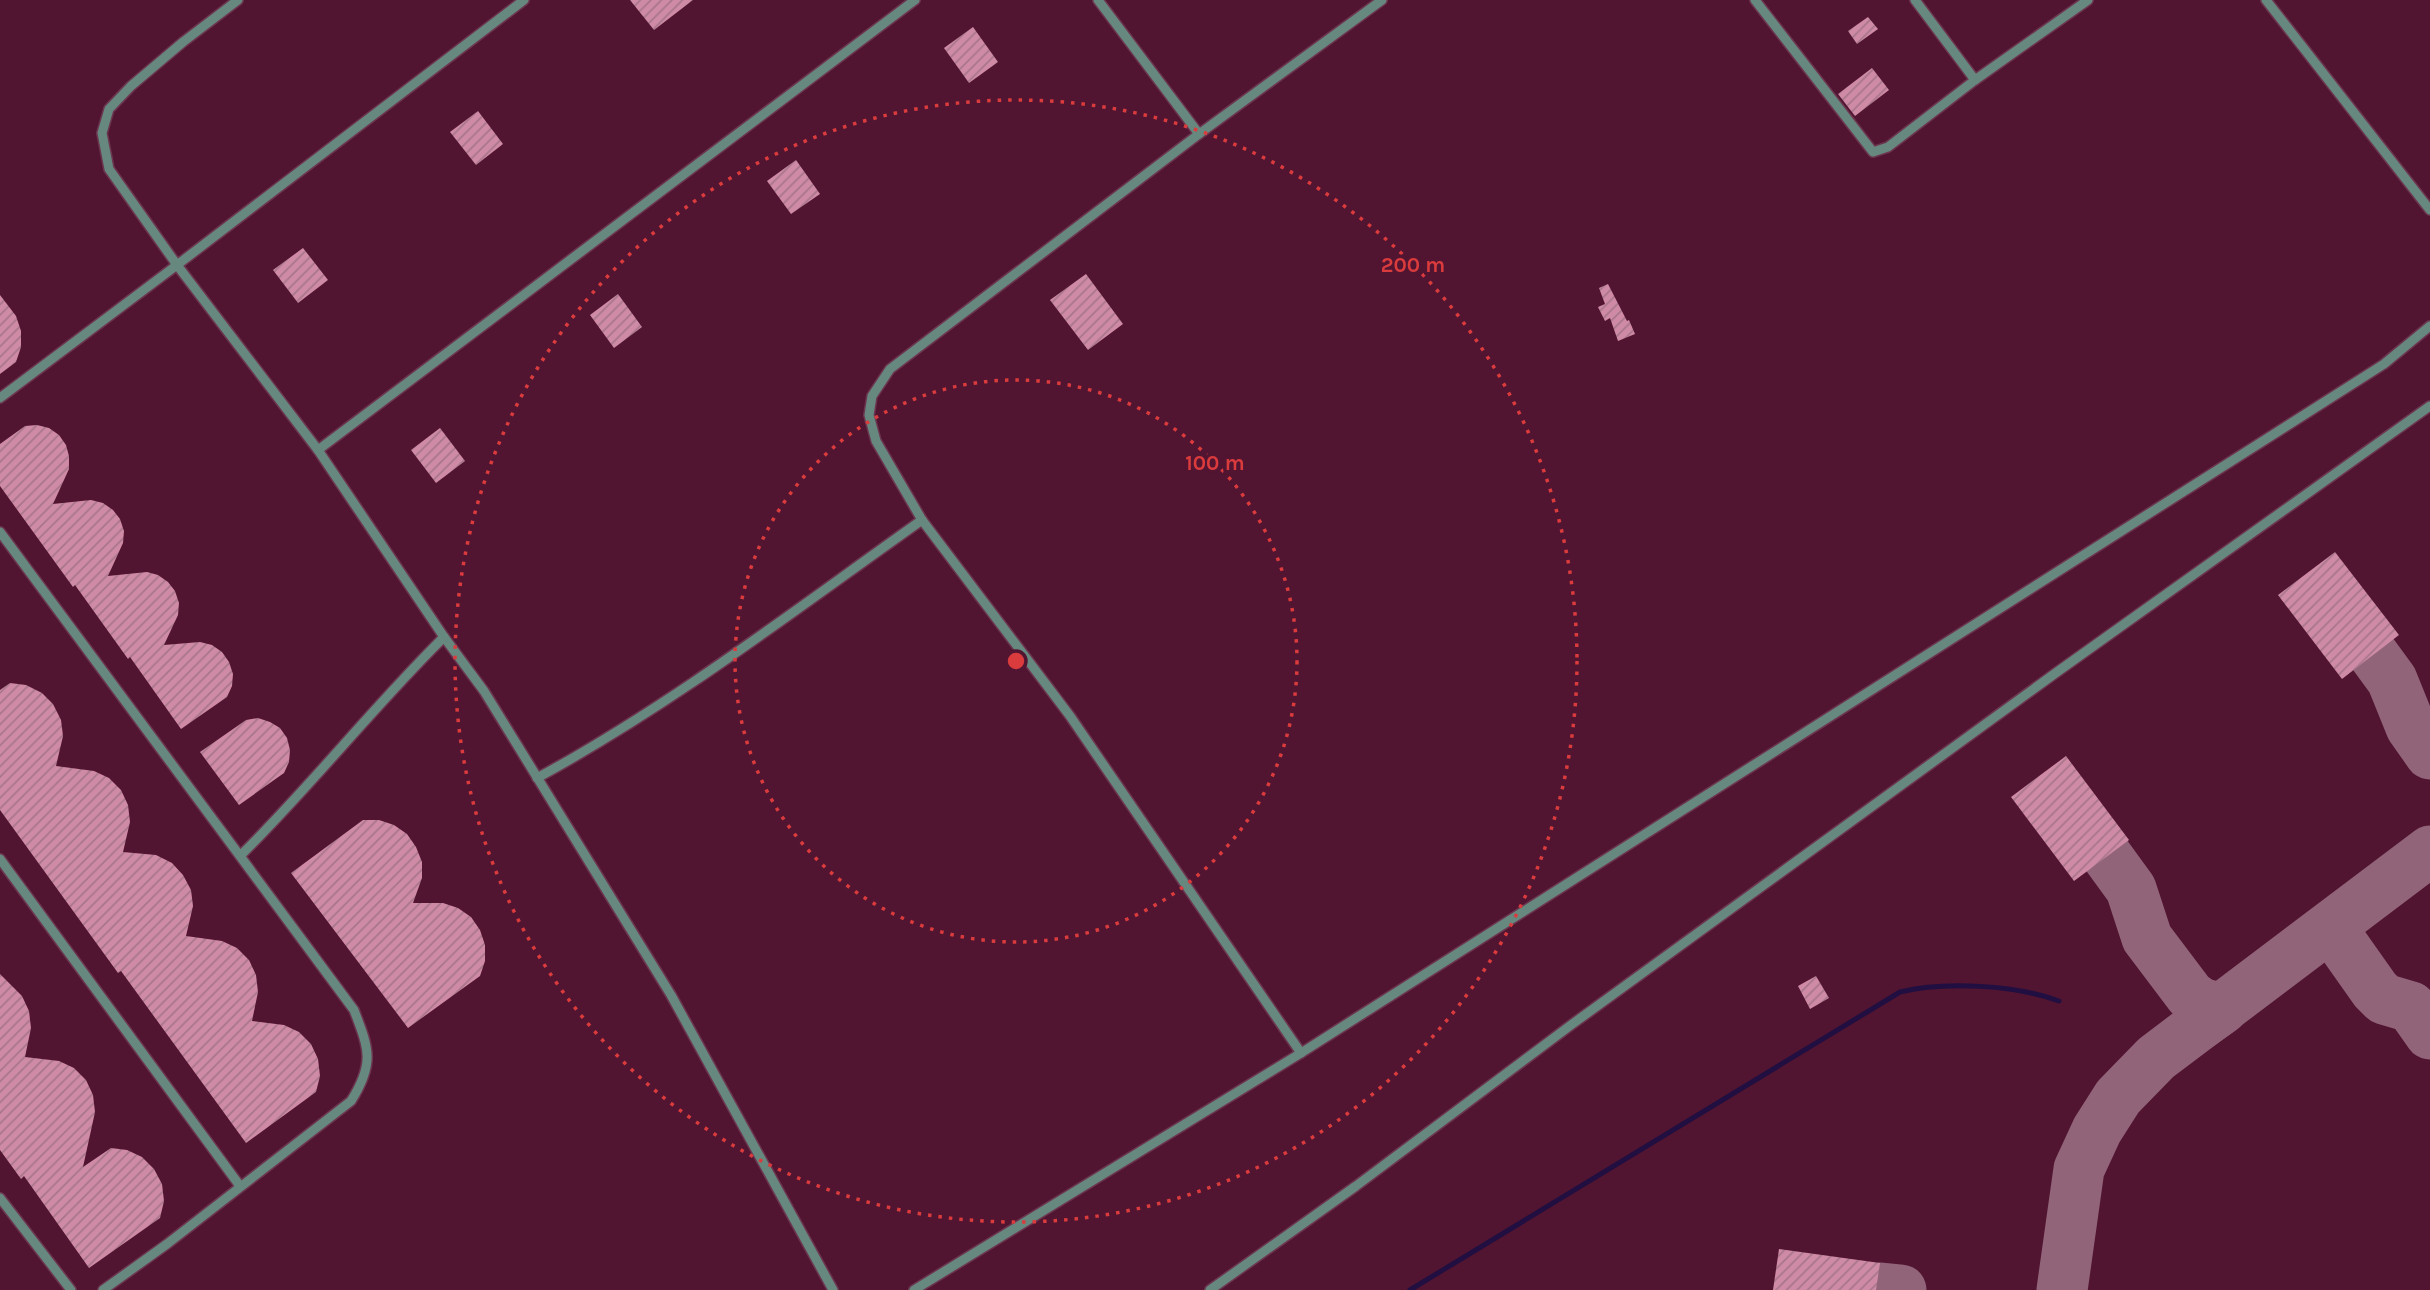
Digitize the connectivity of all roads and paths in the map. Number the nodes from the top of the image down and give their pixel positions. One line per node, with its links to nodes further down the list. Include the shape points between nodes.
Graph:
1 (238, 0): 13 (lane, via 131,86 109,109 102,133 109,169)
2 (524, 0): 13 (lane)
3 (915, 0): 17 (lane)
4 (1098, 0): 11 (lane)
5 (1382, 0): 11 (lane)
6 (1755, 0): 10 (lane, via 1873,152 1888,147)
7 (1915, 0): 10 (lane)
8 (2088, 0): 10 (lane)
9 (2266, 0): 12 (lane)
10 (1975, 80)
11 (1199, 134): 18 (lane, via 890,369 872,396 869,415 876,441)
12 (2430, 209)
13 (177, 265): 15 (lane); 17 (lane)
14 (2430, 326): 24 (lane, via 2384,364)
15 (0, 398)
16 (2430, 405): 31 (lane)
17 (318, 450): 20 (lane)
18 (922, 520): 21 (lane, via 714,667 590,749); 24 (lane, via 1070,716)
19 (0, 531): 22 (lane)
20 (444, 638): 21 (lane, via 484,691); 22 (lane)
21 (537, 778): 29 (lane, via 671,995)
22 (241, 855): 25 (lane, via 354,1010 369,1060 364,1081 351,1101)
23 (0, 859): 25 (lane)
24 (1301, 1053): 30 (lane)
25 (240, 1186): 28 (lane)
26 (0, 1198): 27 (lane)
27 (71, 1290)
28 (103, 1290)
29 (833, 1290)
30 (914, 1290)
31 (1210, 1290)

